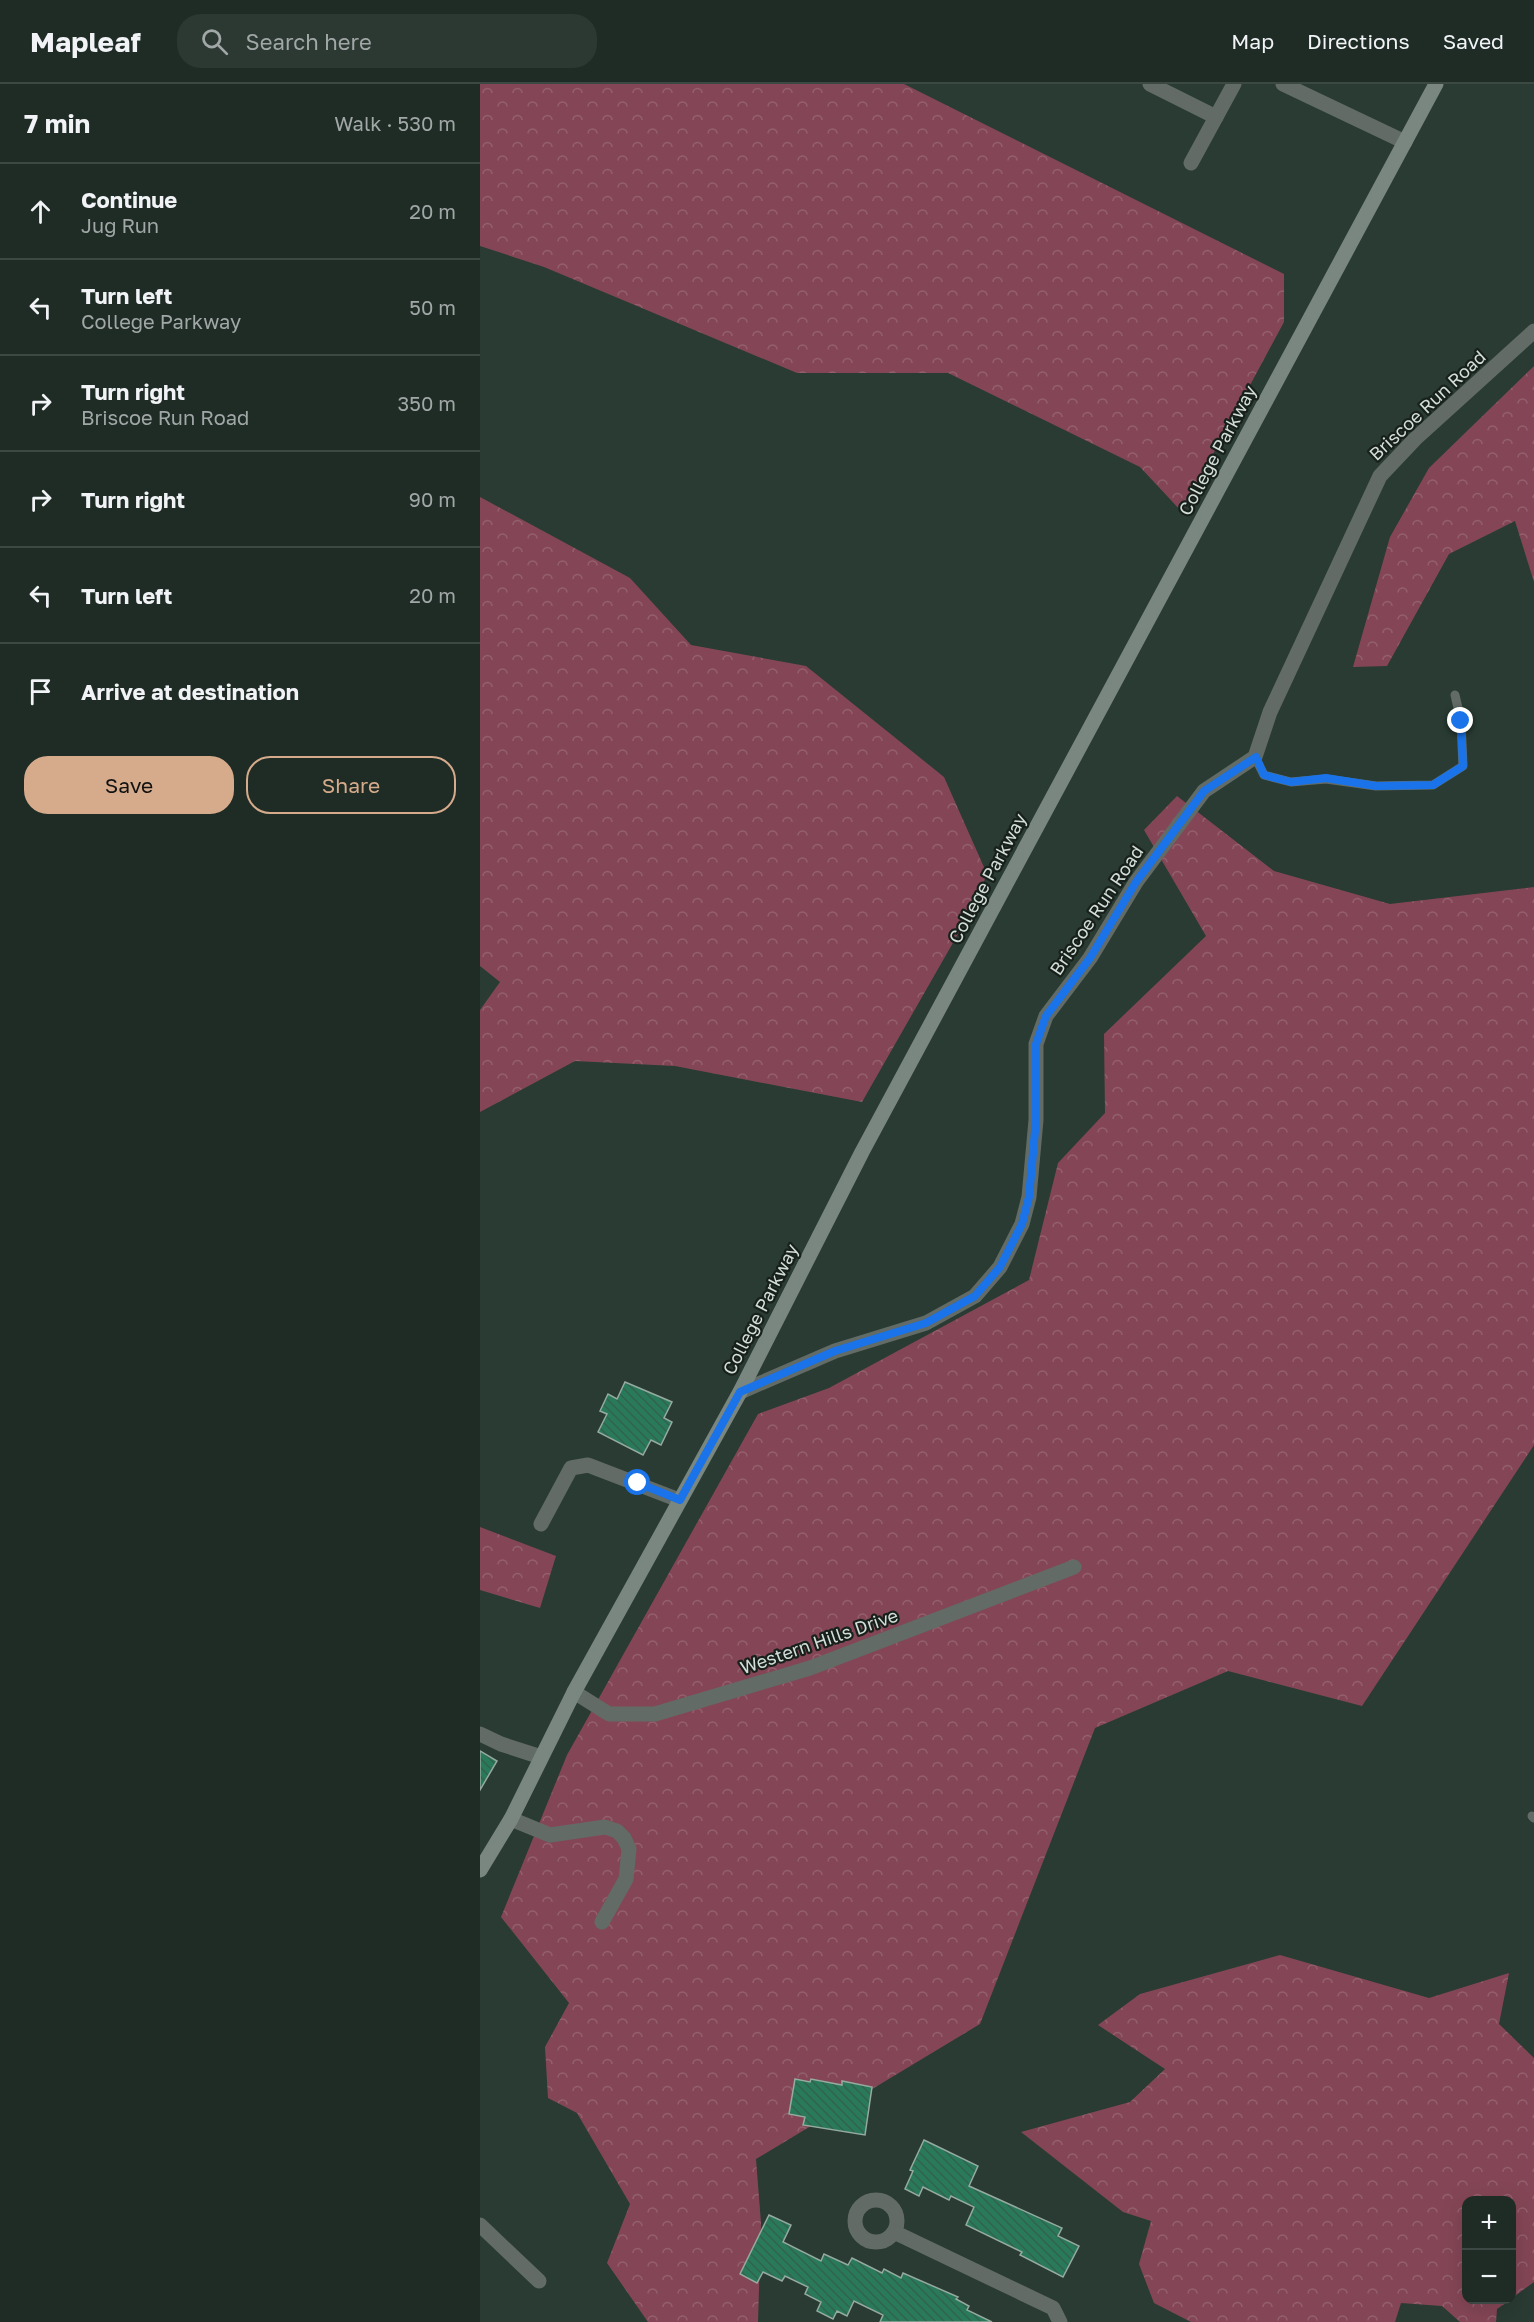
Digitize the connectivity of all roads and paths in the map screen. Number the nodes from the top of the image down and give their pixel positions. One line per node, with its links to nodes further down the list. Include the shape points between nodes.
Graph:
1 (1150, 84): 5 (street)
2 (1234, 84): 5 (street)
3 (1283, 84): 6 (street)
4 (1436, 84): 6 (street, College Parkway)
5 (1216, 117): 7 (street)
6 (1405, 142): 11 (street, College Parkway, via 862,1151)
7 (1191, 163)
8 (1534, 332): 10 (street, Briscoe Run Road, via 1380,476 1270,712)
9 (1455, 695): 10 (lane, via 1461,721 1463,766 1433,785 1376,786 1326,778 1291,782 1264,775)
10 (1256, 757): 11 (street, Briscoe Run Road, via 1204,791 1136,882 1090,958 1046,1016 1036,1044 1036,1120 1029,1197 1022,1224 1000,1267 975,1296 926,1323 835,1351)
11 (740, 1392): 12 (street, College Parkway)
12 (680, 1500): 13 (street, via 588,1465 571,1468); 15 (street, College Parkway)
13 (541, 1524)
14 (1074, 1567): 15 (street, Western Hills Drive, via 810,1668 655,1714 609,1714)
15 (574, 1692): 17 (street, College Parkway)
16 (480, 1734): 17 (street)
17 (541, 1757): 18 (street, College Parkway)
18 (511, 1819): 19 (street, College Parkway); 20 (street, via 550,1835 605,1827 624,1838 629,1848 626,1879)
19 (480, 1870)
20 (602, 1922)
21 (480, 2225): 23 (street)
22 (894, 2232): 24 (street, via 1053,2308)
23 (539, 2281)
24 (1060, 2322)

